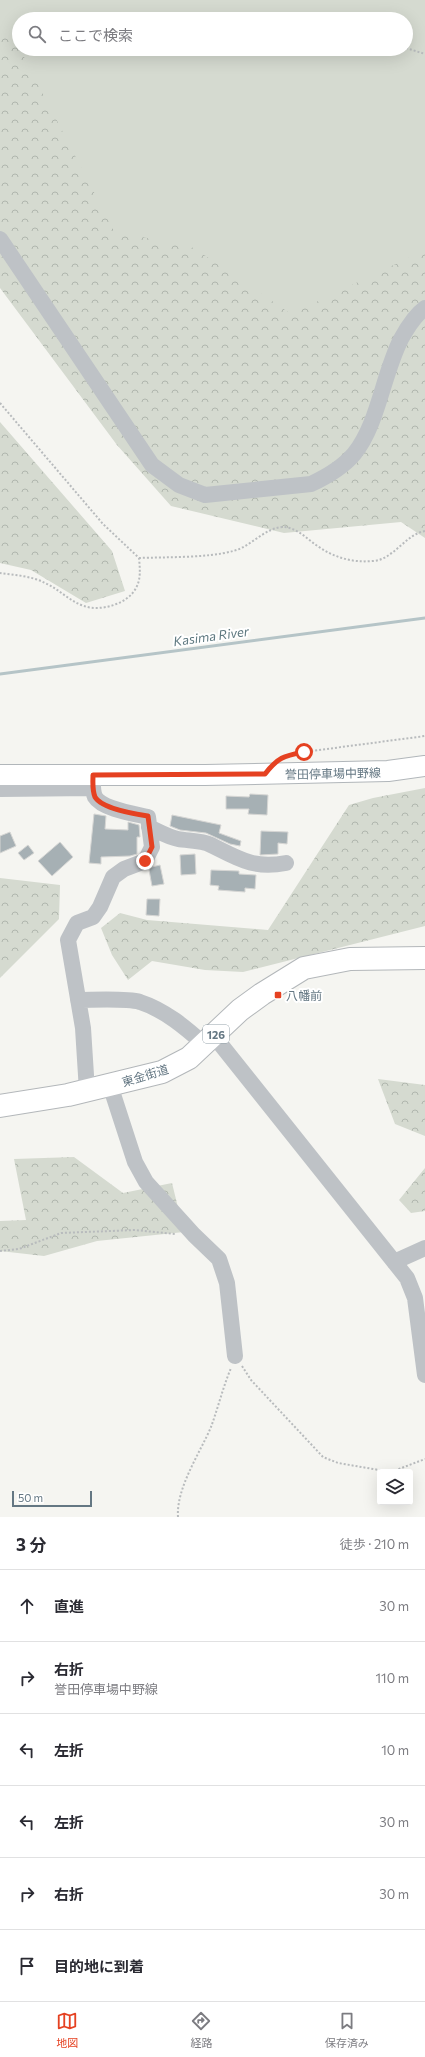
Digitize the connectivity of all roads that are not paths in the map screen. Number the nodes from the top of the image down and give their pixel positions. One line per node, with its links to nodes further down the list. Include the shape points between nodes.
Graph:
1 (0, 239): 2 (street, via 152,465 179,486 205,495 311,484 337,469 354,454 364,437 395,351 407,329)
2 (425, 308)
3 (425, 766): 5 (main road, 誉田停車場中野線, via 388,771)
4 (0, 775): 5 (main road, 誉田停車場中野線)
5 (93, 782): 6 (street); 7 (street, via 96,798 107,806 148,816)
6 (0, 789)
7 (149, 827): 8 (street, via 176,839 210,844 219,851 257,864 270,866); 10 (street, via 152,847 145,861 124,869 114,877 100,908 93,917 77,923 68,940)
8 (286, 863)
9 (425, 958): 11 (highway, 東金街道 / 126, via 350,959 304,968 240,1010)
10 (78, 1000): 11 (street, via 139,1002 163,1012); 13 (street, via 83,1028)
11 (210, 1040): 12 (highway, 東金街道 / 126, via 189,1058 162,1072); 16 (street)
12 (110, 1085): 13 (highway, 東金街道 / 126); 17 (street, via 135,1162 146,1182 219,1259 227,1283)
13 (87, 1091): 14 (highway, 東金街道 / 126)
14 (0, 1106)
15 (425, 1248): 16 (street)
16 (394, 1262): 18 (street, via 407,1278 415,1298)
17 (235, 1356)
18 (425, 1375)

